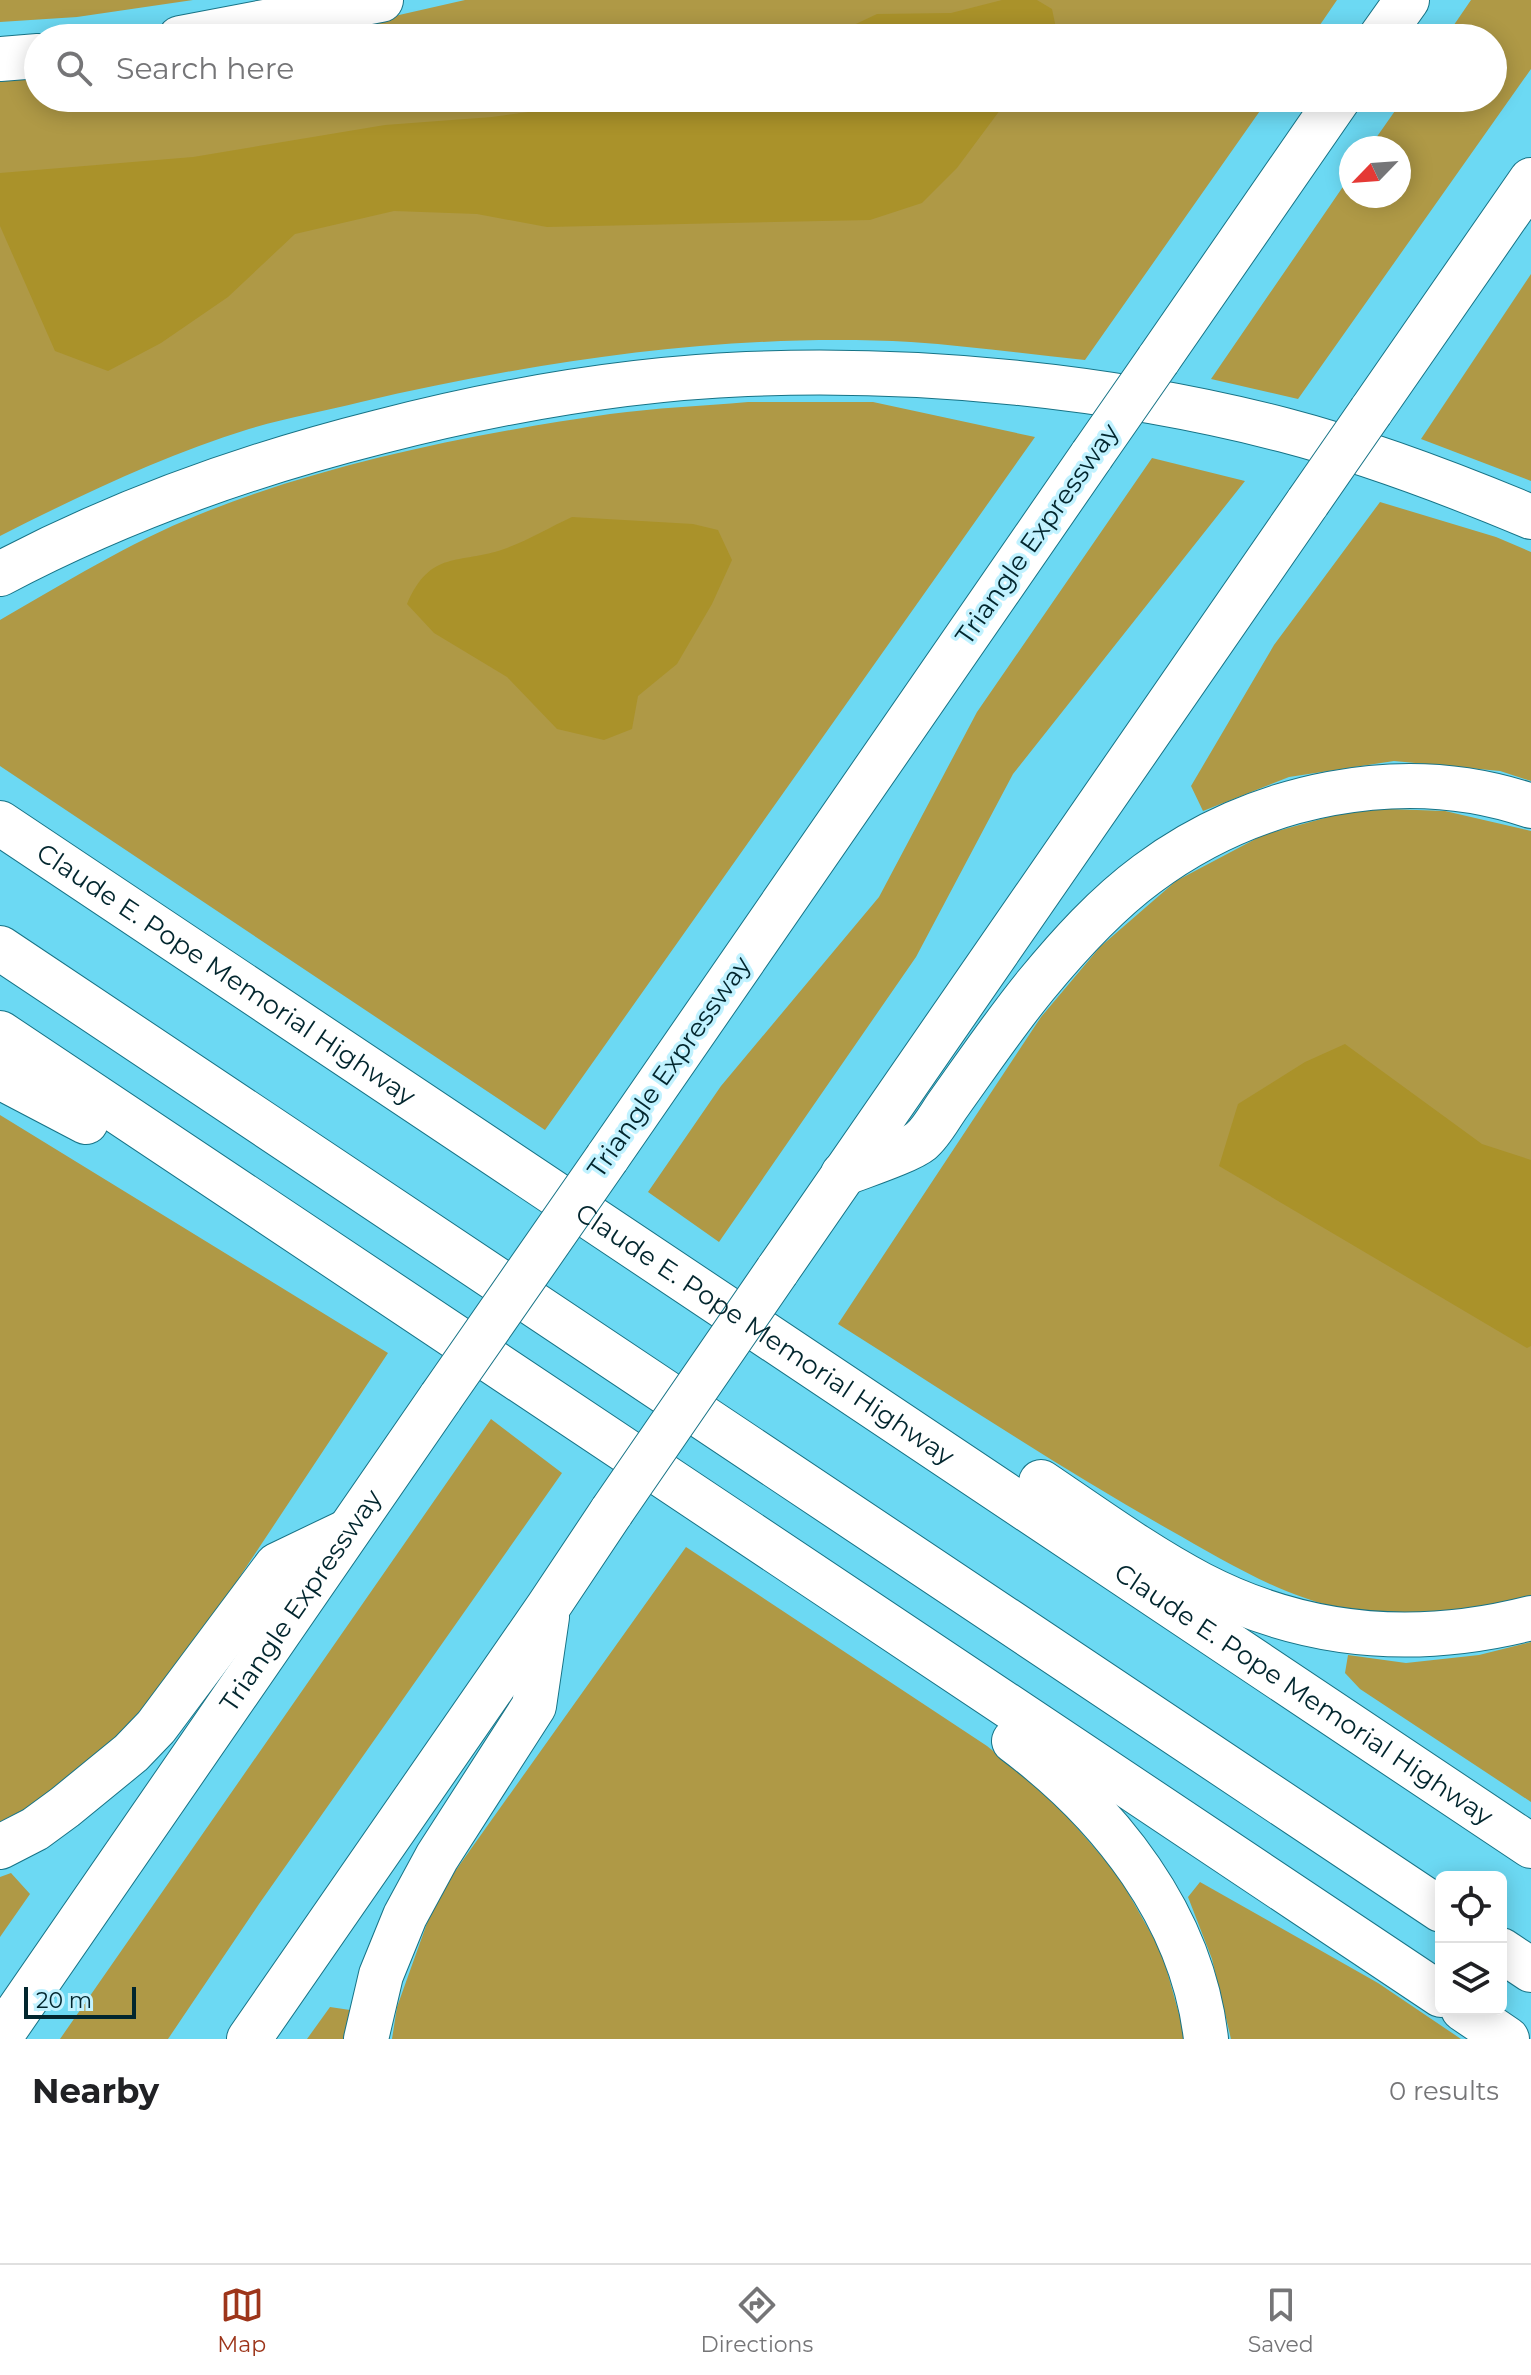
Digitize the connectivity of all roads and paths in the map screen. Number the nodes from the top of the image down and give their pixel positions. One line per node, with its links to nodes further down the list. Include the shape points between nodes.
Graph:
1 (381, 0): 3 (highway)
2 (1407, 0): 4 (highway)
3 (254, 24)
4 (1390, 24)
5 (24, 57): 6 (highway)
6 (0, 59)
7 (1329, 112): 20 (highway, Triangle Expressway, bridge)
8 (1531, 180): 16 (highway, bridge)
9 (1531, 517): 10 (highway, via 1386,460 1282,430 1176,408 962,379 746,374 531,399 321,446 115,520)
10 (0, 574)
11 (1531, 806): 16 (highway, via 1473,792 1374,788 1325,794 1216,831 1148,873 1072,944 921,1141)
12 (0, 823): 18 (highway, Claude E. Pope Memorial Highway)
13 (0, 948): 25 (highway)
14 (0, 1033): 17 (highway)
15 (0, 1077): 17 (highway, via 80,1117 188,1187)
16 (843, 1174): 21 (highway, bridge)
17 (249, 1199): 19 (highway)
18 (765, 1334): 22 (highway, via 835,1346 1143,1550 1253,1607 1343,1631 1392,1636 1441,1635); 23 (highway, Claude E. Pope Memorial Highway)
19 (740, 1526): 28 (highway); 33 (highway, via 787,1583 1007,1735 1056,1772 1094,1811 1154,1890 1176,1934)
20 (350, 1530): 24 (highway, via 277,1565 131,1753 35,1829); 30 (highway, Triangle Expressway)
21 (548, 1607): 31 (highway); 32 (highway, via 534,1706 405,1916 381,1975)
22 (1531, 1618)
23 (1531, 1846)
24 (0, 1847)
25 (1435, 1906)
26 (1507, 1954): 27 (highway)
27 (1531, 1970)
28 (1435, 1991)
29 (1472, 2015): 34 (highway)
30 (0, 2037)
31 (249, 2039)
32 (366, 2039)
33 (1206, 2039)
34 (1507, 2039)

